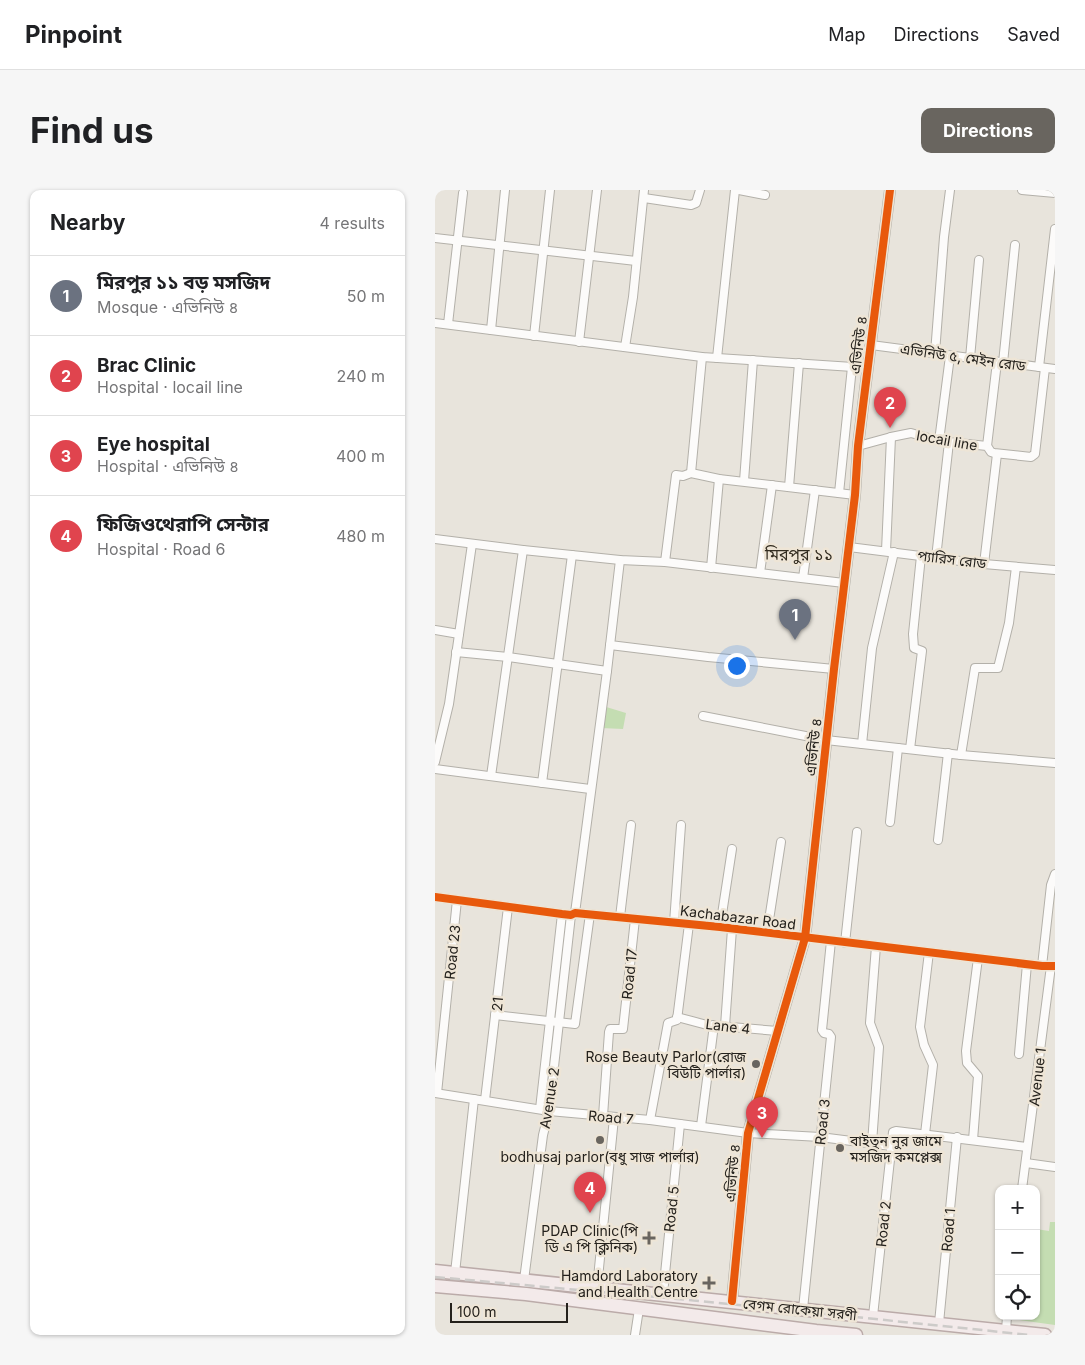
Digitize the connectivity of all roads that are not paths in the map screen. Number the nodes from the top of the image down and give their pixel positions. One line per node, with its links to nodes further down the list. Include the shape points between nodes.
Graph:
1 (505, 190): 17 (street)
2 (550, 190): 19 (street)
3 (597, 190): 20 (street)
4 (700, 190): 12 (street, via 696,203 691,205)
5 (735, 190): 33 (street)
6 (739, 190): 13 (street)
7 (890, 190): 28 (street, এভিনিউ ৪)
8 (950, 190): 30 (street)
9 (1022, 190): 11 (street)
10 (463, 193): 16 (street)
11 (1055, 193)
12 (644, 194): 22 (street)
13 (765, 194)
14 (1055, 229): 40 (street)
15 (435, 238): 16 (street)
16 (456, 241): 17 (street); 24 (street)
17 (500, 245): 19 (street); 25 (street)
18 (1015, 245): 36 (street)
19 (544, 250): 20 (street); 26 (street)
20 (589, 256): 22 (street); 27 (street)
21 (979, 260): 34 (street)
22 (636, 261): 29 (street)
23 (435, 322): 24 (street)
24 (448, 324): 25 (street)
25 (491, 330): 26 (street)
26 (534, 336): 27 (street)
27 (579, 342): 29 (street)
28 (871, 345): 30 (street, এভিনিউ ৫, মেইন রোড); 39 (street, এভিনিউ ৪)
29 (625, 347): 32 (street)
30 (935, 353): 31 (street, এভিনিউ ৫, মেইন রোড)
31 (951, 356): 34 (street, এভিনিউ ৫, মেইন রোড); 43 (street)
32 (702, 357): 33 (street); 48 (street)
33 (717, 358): 35 (street)
34 (970, 358): 36 (street, এভিনিউ ৫, মেইন রোড)
35 (753, 360): 37 (street); 50 (street)
36 (1000, 362): 40 (street, এভিনিউ ৫, মেইন রোড); 46 (street)
37 (799, 363): 38 (street); 52 (street)
38 (852, 367): 39 (street); 54 (street)
39 (868, 368): 45 (street, এভিনিউ ৪)
40 (1042, 368): 41 (street, এভিনিউ ৫, মেইন রোড); 47 (street, via 1035,454)
41 (1055, 369)
42 (891, 437): 43 (street, locail line, via 911,433); 45 (street, locail line); 60 (street)
43 (939, 442): 44 (street, locail line)
44 (949, 442): 46 (street, locail line); 63 (street)
45 (859, 446): 55 (street, এভিনিউ ৪)
46 (987, 446): 47 (street, locail line)
47 (997, 454): 66 (street)
48 (691, 473): 49 (street); 65 (street, via 676,475)
49 (719, 479): 50 (street); 68 (street)
50 (744, 482): 51 (street)
51 (772, 485): 52 (street); 70 (street)
52 (789, 486): 53 (street)
53 (815, 490): 54 (street); 71 (street)
54 (839, 493): 55 (street)
55 (855, 495): 58 (street, এভিনিউ ৪)
56 (435, 539): 57 (street)
57 (471, 544): 59 (street); 74 (street)
58 (849, 547): 60 (street, প্যারিস রোড); 72 (street, এভিনিউ ৪)
59 (523, 550): 61 (street); 77 (street)
60 (890, 552): 62 (street, প্যারিস রোড); 83 (street, via 872,648)
61 (572, 555): 64 (street); 78 (street)
62 (921, 556): 63 (street, প্যারিস রোড); 85 (street, via 913,634 914,648 922,651)
63 (936, 558): 66 (street, প্যারিস রোড)
64 (620, 560): 65 (street); 75 (street, Avenue 2)
65 (665, 562): 68 (street)
66 (984, 564): 67 (street, প্যারিস রোড)
67 (1016, 567): 69 (street, প্যারিস রোড); 87 (street, via 1009,623 998,668 975,668)
68 (711, 568): 70 (street)
69 (1055, 570)
70 (760, 573): 71 (street)
71 (803, 578): 72 (street)
72 (844, 583): 79 (street, এভিনিউ ৪)
73 (435, 630): 74 (street)
74 (459, 634): 76 (street)
75 (610, 645): 79 (street); 80 (street, Avenue 2)
76 (456, 652): 77 (street); 88 (street, via 449,704)
77 (508, 657): 78 (street); 91 (street)
78 (559, 664): 80 (street); 92 (street)
79 (834, 669): 82 (street, এভিনিউ ৪)
80 (607, 671): 93 (street, Avenue 2)
81 (703, 716): 82 (street)
82 (826, 740): 83 (street); 115 (street, এভিনিউ ৪)
83 (862, 744): 84 (street)
84 (898, 748): 85 (street); 94 (street)
85 (910, 749): 86 (street)
86 (948, 753): 87 (street); 98 (street)
87 (961, 755): 89 (street)
88 (435, 762)
89 (1055, 763)
90 (435, 769): 91 (street)
91 (491, 776): 92 (street)
92 (542, 783): 93 (street)
93 (590, 789): 106 (street, Avenue 2)
94 (890, 822)
95 (631, 825): 108 (street)
96 (681, 825): 110 (street)
97 (857, 832): 117 (street)
98 (938, 840)
99 (781, 842): 114 (street)
100 (732, 849): 112 (street)
101 (1055, 874): 122 (street)
102 (435, 898): 103 (street, Kachabazar Road)
103 (457, 900): 104 (street, Kachabazar Road); 132 (street, Road 23)
104 (508, 907): 105 (street, Kachabazar Road); 124 (street, 21)
105 (562, 914): 106 (street, Kachabazar Road); 126 (street, Avenue 2)
106 (573, 914): 107 (street, Kachabazar Road); 127 (street, Avenue 2)
107 (590, 914): 108 (street, Kachabazar Road); 127 (street, via 576,1021 572,1025)
108 (619, 917): 109 (street, Kachabazar Road)
109 (635, 919): 110 (street, Kachabazar Road); 137 (street, Road 17, via 623,1029 610,1029 609,1032)
110 (674, 923): 111 (street, Kachabazar Road)
111 (689, 924): 112 (street, Kachabazar Road); 125 (street)
112 (720, 927): 113 (street, Kachabazar Road)
113 (732, 929): 114 (street, Kachabazar Road); 129 (street)
114 (767, 933): 115 (street, Kachabazar Road)
115 (805, 938): 116 (street, Kachabazar Road); 130 (street, এভিনিউ ৪)
116 (831, 941): 117 (street, Kachabazar Road); 144 (street, Road 3, via 822,1030 831,1037)
117 (845, 943): 118 (street, Kachabazar Road)
118 (876, 946): 119 (street, Kachabazar Road); 147 (street, via 870,1023 879,1047)
119 (929, 952): 120 (street, Kachabazar Road); 143 (street, via 920,1027 933,1065)
120 (978, 958): 121 (street, Kachabazar Road); 146 (street, via 966,1051 967,1063 978,1076)
121 (1027, 964): 122 (street, Kachabazar Road); 131 (street)
122 (1042, 966): 123 (street, Kachabazar Road)
123 (1053, 966): 149 (street, Avenue 1)
124 (495, 1015): 126 (street); 134 (street, 21)
125 (677, 1018): 128 (street, Lane 4); 139 (street, via 676,1022 668,1023)
126 (550, 1022): 127 (street); 135 (street, Avenue 2)
127 (559, 1023): 136 (street, Avenue 2)
128 (714, 1025): 129 (street, Lane 4); 141 (street)
129 (725, 1026): 130 (street, Lane 4)
130 (778, 1031): 142 (street, এভিনিউ ৪)
131 (1019, 1054)
132 (436, 1093): 133 (street, Road 7)
133 (474, 1099): 134 (street, Road 7); 154 (street)
134 (485, 1100): 135 (street, Road 7)
135 (540, 1109): 136 (street, Road 7)
136 (549, 1111): 137 (street, Road 7); 155 (street, Avenue 2)
137 (603, 1116): 138 (street, Road 7)
138 (614, 1118): 139 (street, Road 7); 157 (street)
139 (650, 1120): 140 (street, Road 7)
140 (680, 1124): 141 (street, Road 7); 158 (street, Road 5)
141 (701, 1126): 142 (street, Road 7)
142 (748, 1132): 144 (street, এভিনিউ ৪); 159 (street, এভিনিউ ৪)
143 (925, 1134): 145 (street); 148 (street, Road 2, via 896,1130)
144 (820, 1137): 147 (street, এভিনিউ ৪); 161 (street, Road 3)
145 (957, 1137): 146 (street); 164 (street, Road 1)
146 (973, 1140): 149 (street)
147 (872, 1143): 148 (street, এভিনিউ ৪)
148 (891, 1146): 162 (street, Road 2)
149 (1027, 1147): 150 (street, Avenue 1)
150 (1025, 1163): 151 (street); 152 (street, Avenue 1)
151 (1055, 1167)
152 (1023, 1185)
153 (435, 1271): 154 (main road, বেগম রোকেয়া সরণী)
154 (455, 1273): 155 (main road, বেগম রোকেয়া সরণী)
155 (524, 1280): 157 (main road, বেগম রোকেয়া সরণী)
156 (435, 1286): 160 (main road, বেগম রোকেয়া সরণী)
157 (597, 1288): 158 (main road, বেগম রোকেয়া সরণী)
158 (663, 1294): 159 (main road, বেগম রোকেয়া সরণী)
159 (732, 1302): 161 (main road, বেগম রোকেয়া সরণী)
160 (639, 1309): 166 (main road, বেগম রোকেয়া সরণী); 167 (street)
161 (803, 1309): 162 (main road, বেগম রোকেয়া সরণী)
162 (873, 1316): 164 (main road, বেগম রোকেয়া সরণী)
163 (1007, 1320): 165 (street)
164 (939, 1323): 165 (main road, বেগম রোকেয়া সরণী)
165 (1006, 1331): 169 (main road, বেগম রোকেয়া সরণী)
166 (821, 1333): 168 (main road, বেগম রোকেয়া সরণী)
167 (635, 1335)
168 (857, 1335)
169 (1045, 1335)

